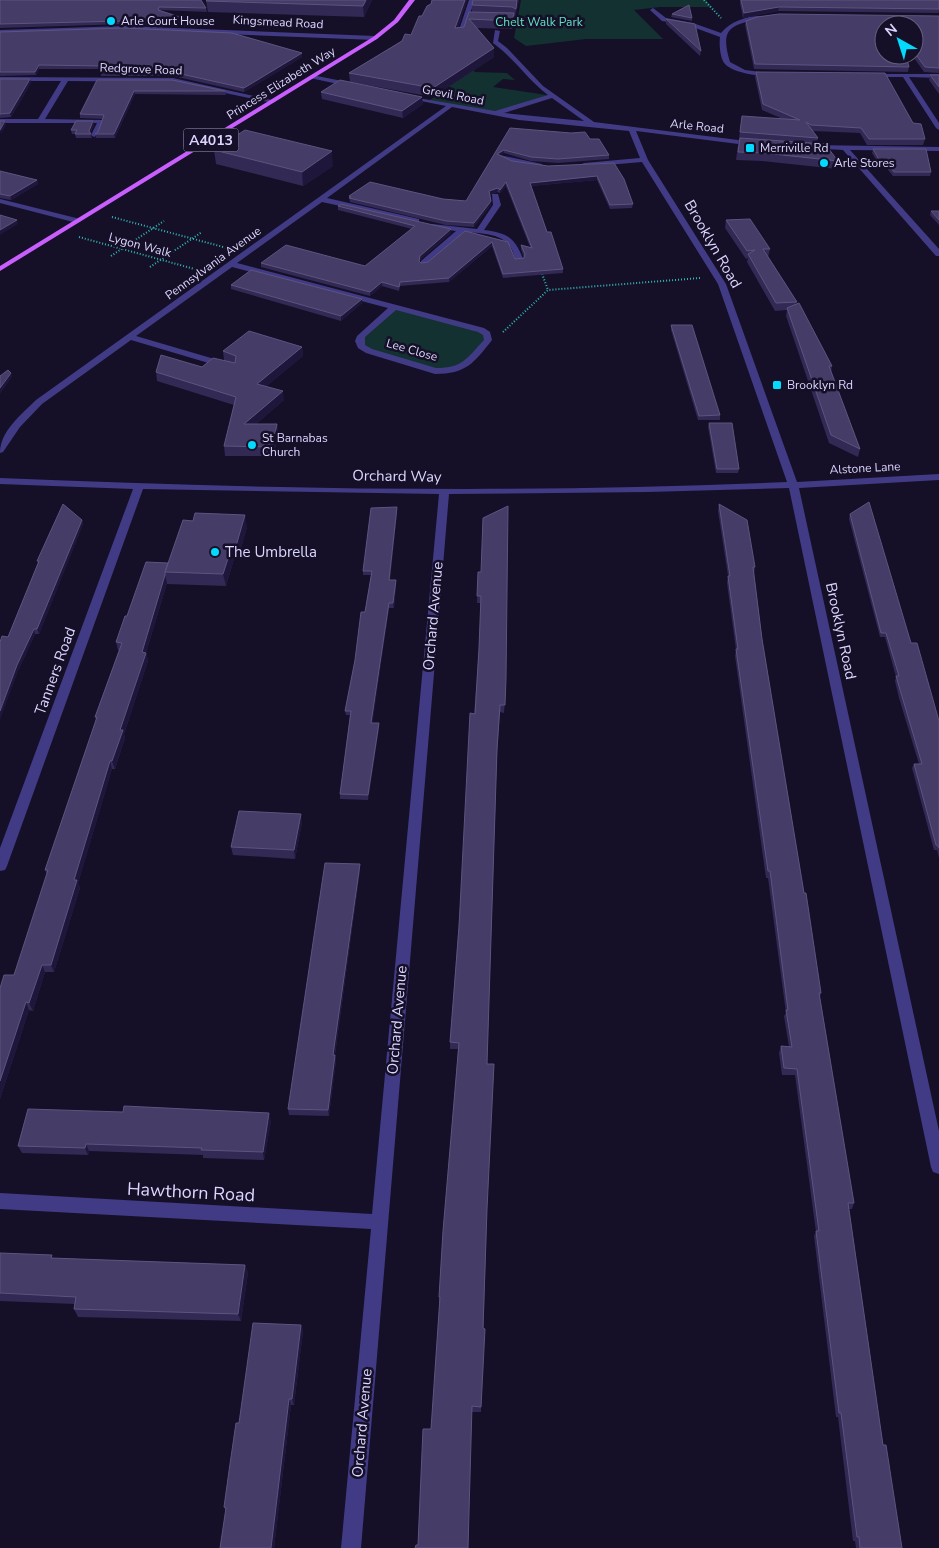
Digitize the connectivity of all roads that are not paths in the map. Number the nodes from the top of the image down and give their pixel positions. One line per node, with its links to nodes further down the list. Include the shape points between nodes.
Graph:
1 (412, 0): 11 (main road, Princess Elizabeth Way / A4013, via 396,21)
2 (472, 0): 5 (street)
3 (653, 10): 10 (street, via 664,20 691,24)
4 (769, 16): 10 (street, via 737,24)
5 (466, 17): 6 (street); 9 (street)
6 (475, 18)
7 (497, 31): 21 (street, Arle Road, via 495,42)
8 (0, 32): 11 (street, Kingsmead Road, via 133,28)
9 (459, 35)
10 (723, 36): 12 (street, via 727,63 743,72)
11 (375, 38): 16 (main road, Princess Elizabeth Way / A4013)
12 (776, 74)
13 (865, 75): 14 (street)
14 (905, 76): 15 (street); 28 (street)
15 (939, 76)
16 (312, 78): 19 (street); 22 (main road, Princess Elizabeth Way / A4013)
17 (0, 79): 18 (street, Redgrove Road)
18 (66, 79): 22 (street, Redgrove Road, via 181,81); 26 (street)
19 (360, 87)
20 (399, 95): 23 (street, Grevil Road)
21 (553, 96): 24 (street); 27 (street, Arle Road)
22 (274, 101): 42 (main road, Princess Elizabeth Way / A4013)
23 (450, 106): 24 (street, Grevil Road); 40 (street, Pennsylvania Avenue)
24 (492, 114): 27 (street, Grevil Road, via 546,122)
25 (0, 120): 26 (street)
26 (40, 121): 30 (street, via 101,121)
27 (592, 124): 29 (street, Arle Road)
28 (939, 128)
29 (632, 131): 31 (street, Arle Road); 36 (street, Brooklyn Road)
30 (94, 135)
31 (764, 145)
32 (800, 147): 33 (street)
33 (846, 149): 34 (street); 45 (street)
34 (939, 149)
35 (503, 157): 38 (street)
36 (644, 160): 37 (street); 56 (street, Brooklyn Road, via 722,284)
37 (577, 165)
38 (549, 166)
39 (495, 196): 43 (street, via 497,205)
40 (321, 198): 44 (street); 48 (street, Pennsylvania Avenue)
41 (0, 201): 42 (street)
42 (77, 222): 49 (main road, Princess Elizabeth Way / A4013)
43 (480, 230): 44 (street); 46 (street, via 510,240)
44 (462, 231): 47 (street)
45 (939, 254)
46 (519, 259)
47 (424, 263)
48 (232, 264): 50 (street); 51 (street, Pennsylvania Avenue)
49 (0, 269)
50 (394, 307): 50 (street, Lee Close, via 361,336 359,344 364,349 435,371 447,371 464,366 487,343 488,337 484,332)
51 (131, 337): 52 (street); 53 (street, Pennsylvania Avenue, via 30,410)
52 (233, 368)
53 (0, 450)
54 (939, 477): 56 (street, Alstone Lane)
55 (0, 481): 57 (street, Orchard Way)
56 (793, 484): 58 (street, Orchard Way); 60 (street, Brooklyn Road)
57 (139, 487): 58 (street, Orchard Way); 59 (street, Tanners Road)
58 (444, 492): 62 (street, Orchard Avenue)
59 (0, 866)
60 (939, 1167)
61 (0, 1201): 62 (street, Hawthorn Road)
62 (379, 1222): 63 (street, Orchard Avenue)
63 (350, 1548)

